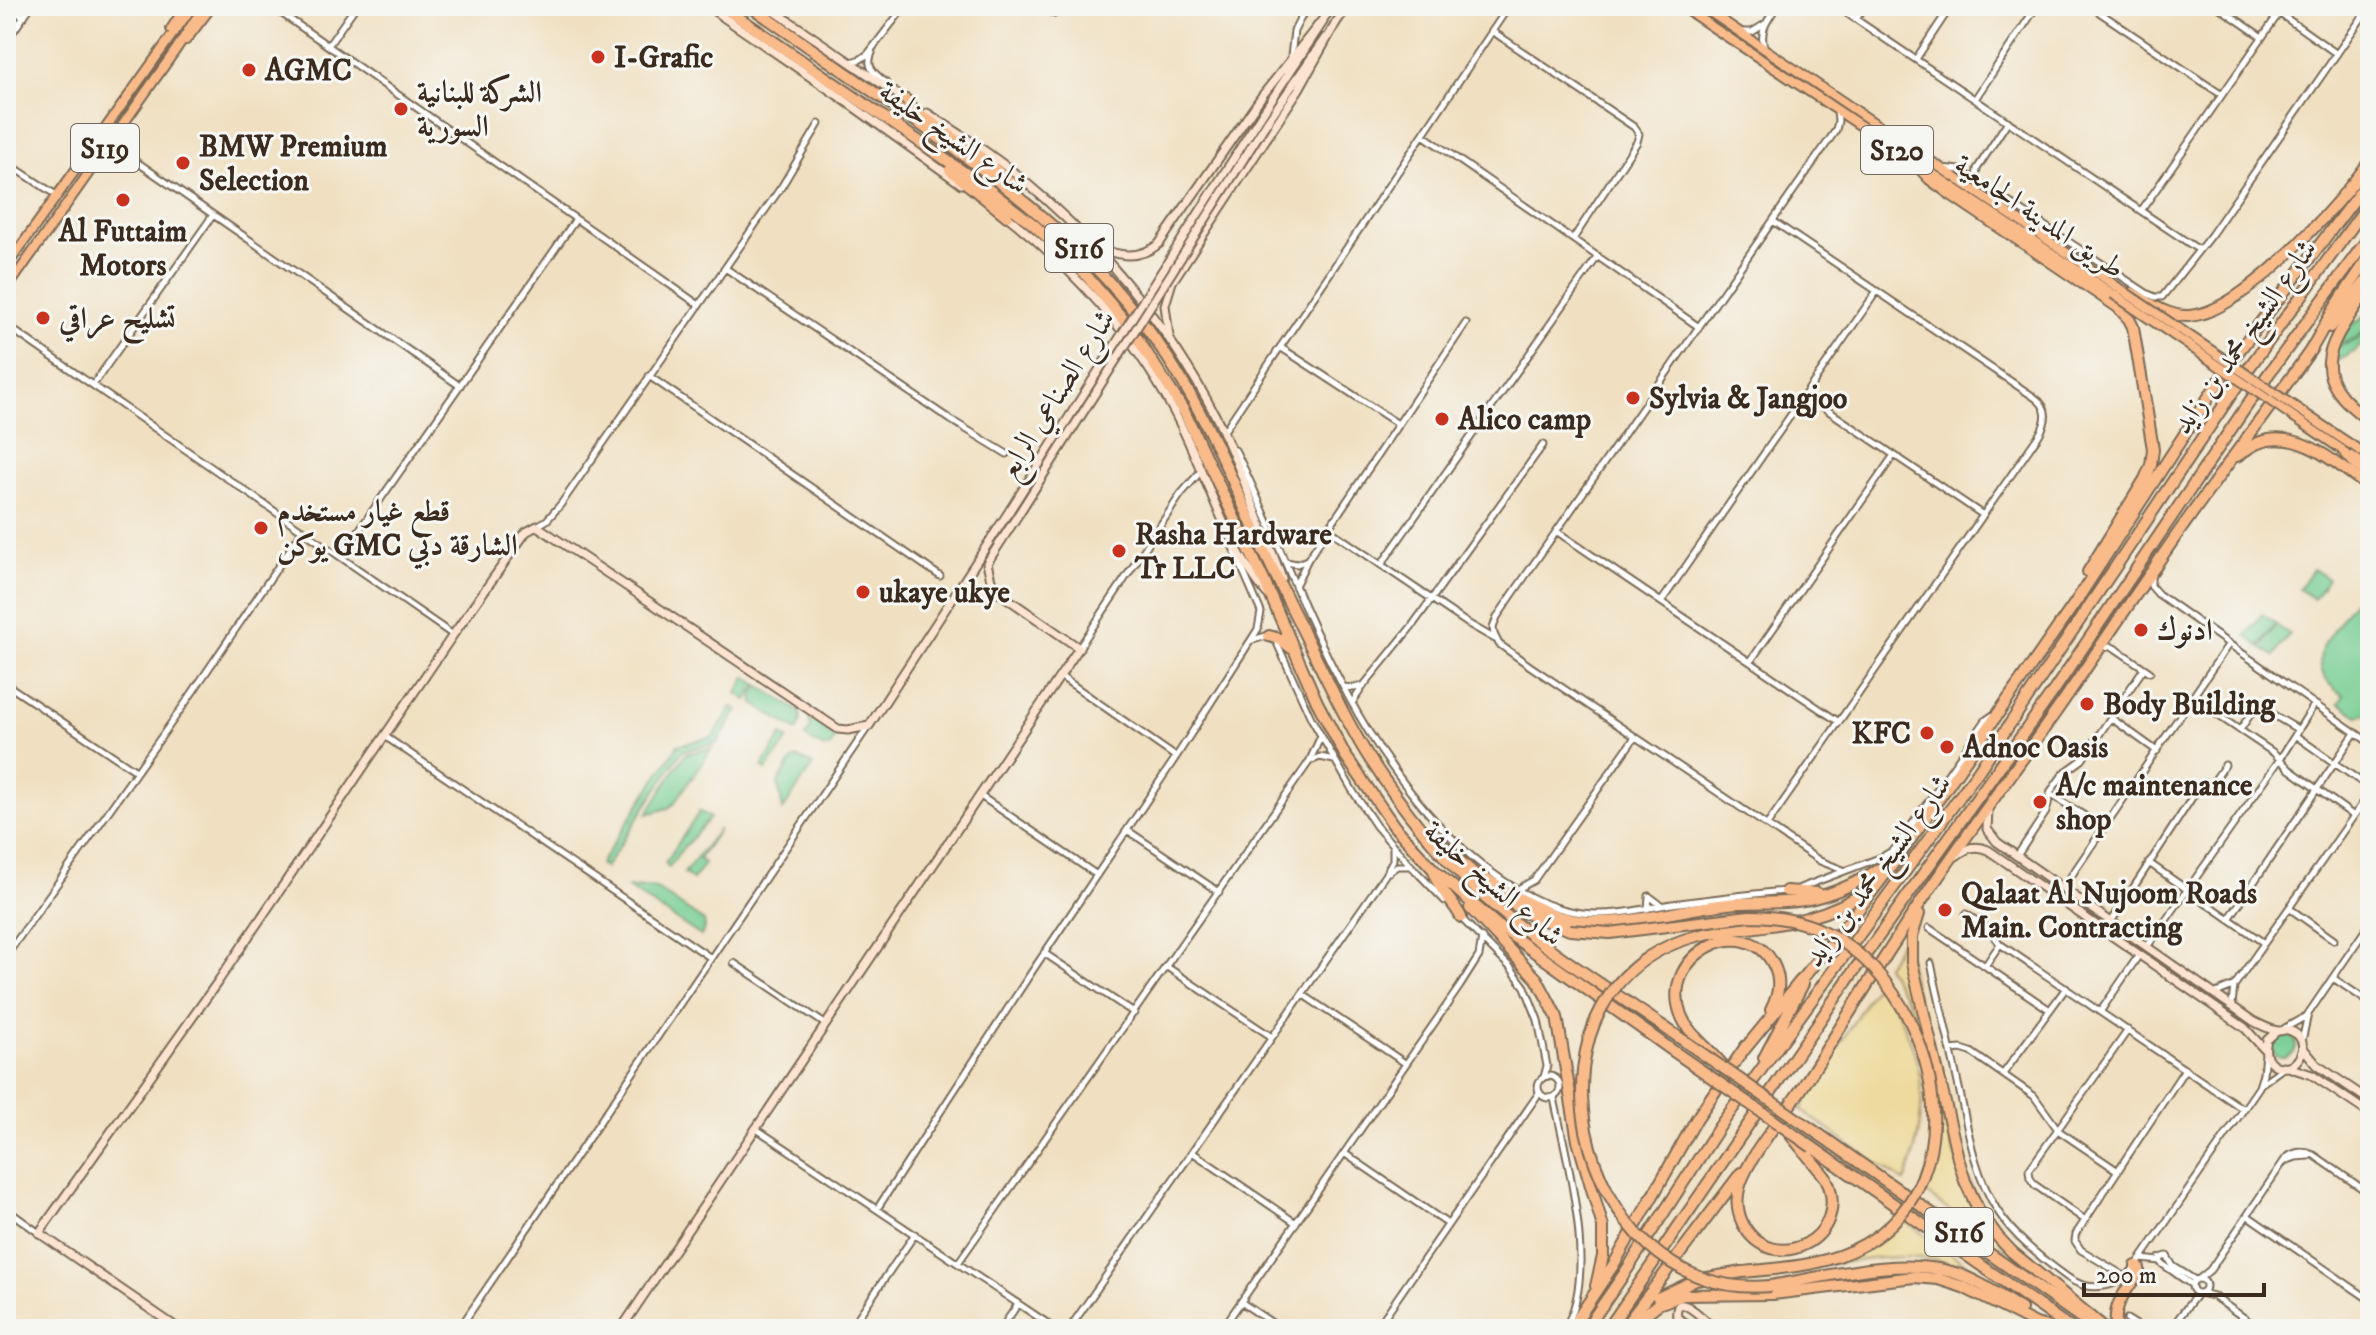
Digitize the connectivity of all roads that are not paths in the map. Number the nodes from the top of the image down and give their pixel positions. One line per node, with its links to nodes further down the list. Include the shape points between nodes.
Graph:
1 (7, 6): 32 (street)
2 (31, 6): 32 (street)
3 (186, 6): 39 (main road)
4 (193, 6): 39 (main road, S119)
5 (204, 6): 44 (main road, S119)
6 (212, 6): 44 (main road)
7 (271, 6): 42 (street)
8 (356, 6): 42 (street)
9 (707, 6): 75 (main road)
10 (722, 6): 60 (highway, شارع الشيخ خليفة / S116)
11 (750, 6): 71 (highway, شارع الشيخ خليفة / S116)
12 (767, 6): 48 (main road)
13 (905, 6): 40 (street)
14 (1037, 6): 15 (street, via 1054,14)
15 (1065, 6)
16 (1307, 6): 46 (street, via 1294,31)
17 (1348, 6): 34 (main road, شارع الصناعي الرابع)
18 (1509, 6): 36 (street)
19 (1681, 6): 53 (main road, طريق المدينة الجامعية / S120)
20 (1702, 6): 37 (main road, طريق المدينة الجامعية / S120)
21 (1777, 6): 35 (street)
22 (1836, 6): 33 (street)
23 (1865, 6): 33 (street)
24 (1951, 6): 47 (street)
25 (2037, 6): 51 (street)
26 (2090, 6): 50 (street)
27 (2217, 6): 38 (street)
28 (2284, 6): 31 (street)
29 (2370, 6): 45 (street)
30 (1332, 7): 46 (main road); 54 (main road, شارع الصناعي الرابع)
31 (2279, 13): 38 (street); 45 (street)
32 (24, 17): 41 (street)
33 (1856, 19): 47 (street)
34 (1337, 21): 54 (main road, شارع الصناعي الرابع); 95 (main road, via 1299,89 1172,282 1165,313)
35 (1765, 23): 37 (street); 43 (street)
36 (1492, 31): 59 (street); 80 (street, via 1639,134)
37 (1741, 32): 43 (main road, طريق المدينة الجامعية / S120)
38 (2262, 37): 50 (street)
39 (167, 41): 70 (main road, S119)
40 (879, 41): 48 (street); 49 (street, via 870,67)
41 (6, 42)
42 (328, 46): 76 (street)
43 (1764, 47): 65 (main road, طريق المدينة الجامعية / S120)
44 (177, 48): 88 (main road, S119)
45 (2337, 54): 81 (street)
46 (1291, 57): 78 (main road, via 1159,244 1120,255)
47 (1916, 59): 51 (street)
48 (851, 62): 49 (main road)
49 (896, 94): 52 (main road)
50 (2222, 95): 73 (street)
51 (1975, 99): 55 (street)
52 (906, 100): 71 (highway, via 1007,178); 78 (main road, via 1021,178)
53 (1834, 107): 56 (main road, طريق المدينة الجامعية / S120); 58 (street)
54 (1264, 120): 115 (main road, شارع الصناعي الرابع, bridge)
55 (2008, 121): 66 (street); 73 (street)
56 (1858, 123): 58 (street); 62 (main road, طريق المدينة الجامعية / S120)
57 (819, 124): 85 (street)
58 (1836, 130): 77 (street)
59 (1423, 135): 80 (street); 96 (street)
60 (923, 144): 75 (highway); 130 (highway, شارع الشيخ خليفة / S116, via 1034,225 1080,268 1130,327 1201,443)
61 (124, 153): 74 (street)
62 (1910, 158): 89 (main road, طريق المدينة الجامعية / S120); 134 (highway, via 1963,203 2118,307 2133,327 2151,465)
63 (2370, 161): 89 (highway, via 2327,215 2276,265 2207,312 2175,315)
64 (6, 162): 70 (street)
65 (1941, 168): 67 (street); 89 (main road, طريق المدينة الجامعية / S120)
66 (1977, 169): 67 (street); 69 (street)
67 (1965, 173): 69 (street)
68 (2370, 179): 134 (highway, via 2238,352)
69 (1976, 181): 81 (street, via 2155,297 2166,293)
70 (56, 195): 84 (main road, S119)
71 (1022, 198): 129 (highway, شارع الشيخ خليفة / S116, via 1103,273 1174,366 1209,427)
72 (2370, 202): 257 (highway, شارع الشيخ محمد بن زايد, via 2242,378 1979,770)
73 (2141, 211): 81 (street)
74 (213, 215): 99 (street); 100 (street)
75 (1007, 216): 112 (main road, via 1113,320 1172,408)
76 (576, 219): 91 (street); 100 (street)
77 (1773, 221): 90 (street); 94 (street)
78 (1076, 229): 95 (main road)
79 (2370, 236): 148 (highway, شارع الشيخ محمد بن زايد, via 2267,376)
80 (1573, 239): 82 (street)
81 (2199, 250)
82 (1598, 256): 94 (street); 125 (street)
83 (2370, 256): 97 (highway)
84 (6, 267)
85 (725, 268): 91 (street); 107 (street)
86 (2370, 276): 97 (highway)
87 (2370, 285): 102 (highway, via 2335,338 2329,362 2343,398)
88 (6, 290)
89 (2114, 290): 106 (main road, طريق المدينة الجامعية / S120, bridge)
90 (1877, 291): 101 (street); 117 (street, via 2044,406 2043,428)
91 (699, 305): 98 (street)
92 (1466, 323): 103 (street)
93 (6, 325): 99 (street)
94 (1699, 327): 121 (street)
95 (1173, 346): 104 (main road)
96 (1280, 347): 103 (street); 104 (street)
97 (2312, 347): 110 (highway)
98 (649, 376): 118 (street, via 557,510); 127 (street)
99 (93, 385): 120 (street)
100 (460, 386): 122 (street)
101 (1805, 395): 108 (street); 132 (street)
102 (2370, 421)
103 (1398, 424): 119 (street)
104 (1225, 436): 124 (street); 129 (main road)
105 (1543, 445): 131 (street)
106 (2344, 446): 109 (main road, طريق المدينة الجامعية / S120); 111 (main road, طريق المدينة الجامعية / S120); 113 (main road)
107 (1007, 454)
108 (1894, 455): 117 (street); 143 (street)
109 (2370, 457)
110 (2232, 459): 114 (highway, via 2260,442 2289,439); 126 (highway)
111 (2370, 469)
112 (1202, 471): 116 (main road); 140 (street, via 1174,503)
113 (2370, 477)
114 (2370, 488)
115 (1014, 513): 140 (main road, شارع الصناعي الرابع, via 987,563 991,580 998,592); 154 (main road, شارع الصناعي الرابع)
116 (1221, 514): 130 (main road, via 1248,568); 138 (street, via 1261,612)
117 (1983, 515): 153 (street)
118 (537, 526): 135 (main road, via 522,537); 154 (main road, via 838,729)
119 (1328, 529): 123 (street); 125 (street)
120 (303, 530): 122 (street); 169 (street)
121 (1556, 531): 132 (street); 137 (street, via 1497,617)
122 (341, 556): 135 (street)
123 (1308, 559): 124 (street); 128 (street)
124 (1285, 562): 128 (street)
125 (1381, 565): 131 (street)
126 (2152, 570): 133 (highway); 139 (street, via 2155,592)
127 (940, 576)
128 (1295, 586): 147 (street)
129 (1287, 597): 180 (highway, شارع الشيخ خليفة / S116, via 1356,736)
130 (1271, 598): 142 (highway, شارع الشيخ خليفة / S116)
131 (1432, 599): 137 (street); 146 (street)
132 (1661, 602): 143 (street)
133 (2128, 607): 141 (highway); 148 (highway)
134 (2054, 633): 170 (highway)
135 (453, 635): 159 (main road)
136 (1269, 636): 138 (street); 142 (highway); 158 (street)
137 (1496, 639): 160 (street)
138 (1252, 640): 163 (street)
139 (2228, 645): 149 (street); 151 (street)
140 (1079, 648): 144 (main road)
141 (2100, 649): 152 (street, via 2113,647 2147,670); 175 (highway)
142 (1295, 653): 188 (highway, شارع الشيخ خليفة / S116, via 1345,755 1394,826)
143 (1750, 662): 153 (street)
144 (1060, 676): 163 (street); 174 (main road)
145 (6, 684): 169 (street)
146 (1364, 685): 147 (street); 150 (street)
147 (1343, 687): 150 (street)
148 (2055, 689): 308 (highway, شارع الشيخ محمد بن زايد)
149 (2192, 698): 155 (street); 162 (street)
150 (1352, 704): 198 (street, via 1394,771 1433,819 1476,861)
151 (2314, 705): 156 (street); 157 (street)
152 (2111, 718): 162 (street); 173 (street)
153 (1839, 722): 177 (street)
154 (869, 726): 227 (street)
155 (2240, 730): 156 (street, via 2260,707); 164 (street)
156 (2297, 733): 164 (street); 167 (street)
157 (2355, 733): 161 (street); 167 (street)
158 (1321, 736): 165 (street); 166 (street)
159 (386, 737): 227 (street); 278 (main road)
160 (1635, 737): 177 (street); 196 (street)
161 (2370, 743)
162 (2157, 751): 178 (street)
163 (1176, 757): 179 (street)
164 (2280, 759): 171 (street); 200 (street)
165 (1334, 760): 166 (street, via 1320,757); 181 (street)
166 (1309, 762): 203 (street)
167 (2334, 763): 171 (street); 172 (street)
168 (2225, 765): 186 (street, via 2212,784 2200,785)
169 (136, 771): 225 (street)
170 (1954, 772): 182 (highway); 189 (street, via 1890,853)
171 (2317, 790): 176 (street); 212 (street)
172 (2370, 791): 176 (street)
173 (2050, 794): 178 (street); 183 (street, via 2046,812)
174 (979, 795): 191 (street); 243 (main road)
175 (1992, 801): 183 (main road, via 1986,817 1989,833); 185 (highway)
176 (2354, 816): 208 (street)
177 (1767, 825): 184 (street)
178 (2104, 828): 199 (street)
179 (1127, 829): 191 (street); 203 (street)
180 (1425, 834): 193 (highway); 253 (highway, شارع الشيخ خليفة / S116, bridge, via 1512,920)
181 (1393, 846): 187 (street); 192 (street)
182 (1899, 856): 195 (highway); 202 (highway)
183 (2017, 856): 197 (main road)
184 (1820, 861): 189 (street); 194 (street)
185 (1948, 862): 190 (main road, via 1965,849 1979,847); 206 (highway)
186 (2149, 863): 200 (street); 213 (street)
187 (1412, 867): 192 (street, via 1397,866); 211 (street)
188 (1433, 869): 204 (highway, شارع الشيخ خليفة / S116); 211 (highway)
189 (1845, 870): 194 (street)
190 (2019, 870): 197 (main road, via 2023,867); 224 (main road)
191 (1097, 875): 223 (street)
192 (1385, 875): 236 (street)
193 (1477, 875): 202 (highway, via 1535,907 1590,922 1799,901); 309 (highway, bridge, via 1526,913 1570,930 1610,933 1749,916 1792,920 1822,930 1850,947 1882,979 1906,1015 1926,1066 1935,1119 1928,1163 1909,1202 1883,1231 1848,1253 1808,1265 1711,1276 1681,1286 1654,1301)
194 (1825, 878): 201 (street)
195 (1882, 879): 222 (highway); 294 (highway, bridge, via 1845,905 1816,916 1686,939 1654,954 1626,976 1603,1004 1583,1060 1581,1096 1593,1158 1608,1192 1654,1251 1713,1282 1770,1286 1926,1267 1979,1283)
196 (1534, 880): 198 (street); 205 (street)
197 (2049, 880): 199 (main road)
198 (1517, 889): 205 (street)
199 (2063, 889): 213 (main road)
200 (2188, 890): 212 (street); 220 (street)
201 (1786, 891): 202 (highway); 207 (street)
202 (1835, 891)
203 (1219, 892): 231 (street)
204 (1467, 898): 266 (highway, شارع الشيخ خليفة / S116, bridge, via 1526,947); 289 (highway, via 1472,910 1537,979 1557,1017 1572,1114 1603,1227 1603,1256)
205 (1534, 898): 209 (street, via 1590,914)
206 (1924, 899): 269 (highway); 315 (highway, via 1912,936 1912,963 1965,1181 1979,1211 2005,1244)
207 (1663, 906): 209 (street); 209 (street, via 1649,896)
208 (2289, 908): 217 (street); 218 (street)
209 (1648, 909)
210 (1966, 914): 219 (street)
211 (1461, 917): 216 (street)
212 (2229, 919): 218 (street)
213 (2111, 922): 220 (main road)
214 (2370, 923): 232 (street)
215 (1929, 928): 230 (street)
216 (1482, 938): 221 (street); 226 (street)
217 (2334, 940)
218 (2264, 943): 233 (street)
219 (2000, 944): 230 (street); 234 (street)
220 (2147, 947): 235 (main road)
221 (1497, 952): 226 (street); 256 (street, via 1531,997 1547,1066)
222 (1824, 952): 248 (highway); 257 (highway, via 1782,1020)
223 (1044, 953): 241 (street); 273 (street)
224 (2139, 955): 240 (street); 250 (main road, via 2245,1028)
225 (6, 956)
226 (1479, 956): 251 (street)
227 (711, 958): 296 (street)
228 (734, 963): 243 (street)
229 (1931, 963): 249 (street)
230 (1985, 966): 239 (street)
231 (1167, 967): 241 (street); 246 (street)
232 (2333, 978): 237 (street); 242 (street)
233 (2234, 986): 235 (street); 238 (street)
234 (2066, 988): 239 (street); 240 (street)
235 (2216, 993): 238 (main road)
236 (1302, 994): 246 (street); 251 (street)
237 (2370, 1003)
238 (2232, 1005): 245 (main road, via 2253,1021)
239 (2050, 1010): 255 (street)
240 (2100, 1012): 244 (street)
241 (1134, 1013): 281 (street)
242 (2308, 1014): 245 (street); 247 (street)
243 (825, 1024): 264 (main road)
244 (2128, 1030): 254 (street); 265 (street)
245 (2280, 1030): 247 (main road, via 2296,1034); 250 (main road, via 2267,1040)
246 (1272, 1037): 267 (street)
247 (2302, 1045): 252 (main road, via 2300,1060); 261 (main road, via 2317,1065)
248 (1744, 1050): 253 (highway, bridge, via 1775,1003 1777,975 1769,958 1747,942 1713,944 1687,964 1678,985 1678,1007 1688,1028); 289 (highway, via 1697,1118)
249 (1951, 1050): 255 (street, via 1968,1051); 283 (street, via 1979,1171 2010,1228 2076,1283 2106,1287)
250 (2265, 1051): 252 (main road, via 2272,1064); 258 (street)
251 (1405, 1063): 268 (street)
252 (2286, 1068): 258 (street); 263 (main road, via 2312,1075)
253 (1725, 1069): 314 (highway, S116, bridge)
254 (2185, 1069): 262 (street); 270 (street)
255 (2003, 1074): 265 (street, via 2037,1099)
256 (1544, 1077): 259 (street); 260 (street, via 1559,1083)
257 (1755, 1078): 307 (highway, شارع الشيخ محمد بن زايد)
258 (2259, 1087): 262 (street)
259 (1539, 1093): 260 (street); 277 (street)
260 (1554, 1098): 305 (street, via 1579,1232 1578,1295)
261 (2370, 1101)
262 (2243, 1109): 280 (street)
263 (2370, 1114)
264 (755, 1128): 273 (street); 297 (main road)
265 (2057, 1129): 270 (street); 275 (street, via 2030,1166 2030,1178)
266 (1809, 1150): 269 (highway, via 1830,1187 1832,1214 1818,1236 1786,1249 1755,1239 1740,1217 1739,1189); 313 (highway, S116)
267 (1192, 1152): 276 (street); 301 (street)
268 (1344, 1153): 276 (street); 277 (street)
269 (1758, 1153): 309 (highway)
270 (2118, 1171): 275 (street)
271 (2370, 1194): 274 (street, via 2318,1159 2300,1156 2282,1166)
272 (6, 1209): 278 (street)
273 (877, 1209): 279 (street)
274 (2248, 1216): 282 (street); 290 (street)
275 (2085, 1220): 283 (street, via 2076,1234 2078,1248)
276 (1296, 1223): 291 (street)
277 (1448, 1224): 304 (street)
278 (39, 1233): 295 (main road)
279 (915, 1234): 281 (street); 298 (street)
280 (2139, 1262): 283 (street); 284 (street, via 2167,1256); 316 (highway, via 2139,1271 2116,1308)
281 (958, 1263): 292 (street)
282 (2210, 1270): 284 (street); 286 (street)
283 (2126, 1277)
284 (2195, 1281): 286 (street); 287 (street, via 2192,1289)
285 (1872, 1282): 294 (highway, via 1914,1277 1946,1281); 309 (highway, via 1773,1294 1683,1295 1658,1304); 312 (highway, via 1948,1287)
286 (2206, 1285): 287 (street); 288 (street)
287 (2199, 1293): 288 (street); 318 (street)
288 (2213, 1296): 319 (street)
289 (1592, 1298): 306 (highway)
290 (2370, 1300)
291 (1241, 1302): 302 (street); 303 (street)
292 (1018, 1304): 299 (street); 300 (street)
293 (2127, 1319): 317 (street)
294 (2051, 1328)
295 (179, 1329)
296 (459, 1329)
297 (621, 1329)
298 (850, 1329)
299 (1001, 1329)
300 (1056, 1329)
301 (1069, 1329)
302 (1222, 1329)
303 (1281, 1329)
304 (1376, 1329)
305 (1564, 1329)
306 (1571, 1329)
307 (1586, 1329)
308 (1608, 1329)
309 (1625, 1329)
310 (1697, 1329): 311 (main road, via 1677,1318 1678,1307 1690,1306)
311 (1715, 1329)
312 (2031, 1329)
313 (2072, 1329)
314 (2097, 1329)
315 (2106, 1329)
316 (2117, 1329)
317 (2143, 1329)
318 (2170, 1329)
319 (2260, 1329)

